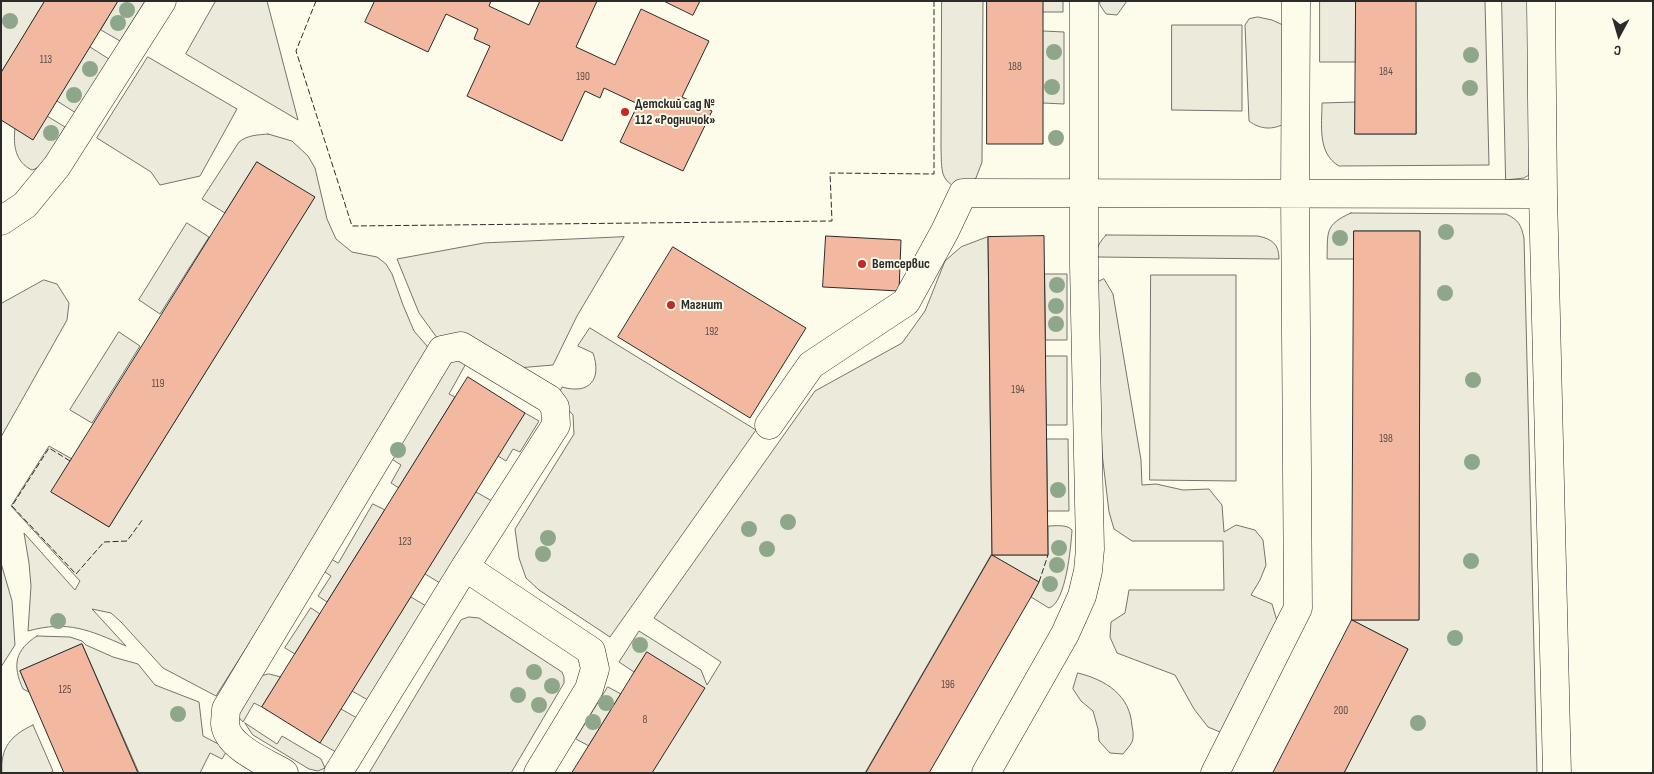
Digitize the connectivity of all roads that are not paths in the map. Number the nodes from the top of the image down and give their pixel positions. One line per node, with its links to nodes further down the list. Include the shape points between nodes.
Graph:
1 (162, 1): 8 (street, via 57,166 25,205)
2 (1084, 1): 5 (street)
3 (1296, 1): 6 (street)
4 (1541, 1): 7 (street)
5 (1085, 194): 6 (street); 9 (street, via 963,193 906,302 811,365); 14 (street, via 1088,570 1082,596 1065,634)
6 (1295, 194): 7 (street); 15 (street, via 1298,608)
7 (1543, 194): 16 (street)
8 (1, 220)
9 (770, 425)
10 (465, 567): 11 (street, via 556,425 555,407 549,399 461,346 442,350 226,708 225,726 232,740); 12 (street); 13 (street, via 591,651 595,669 590,689)
11 (284, 773)
12 (338, 773)
13 (538, 773)
14 (986, 773)
15 (1215, 773)
16 (1557, 773)

